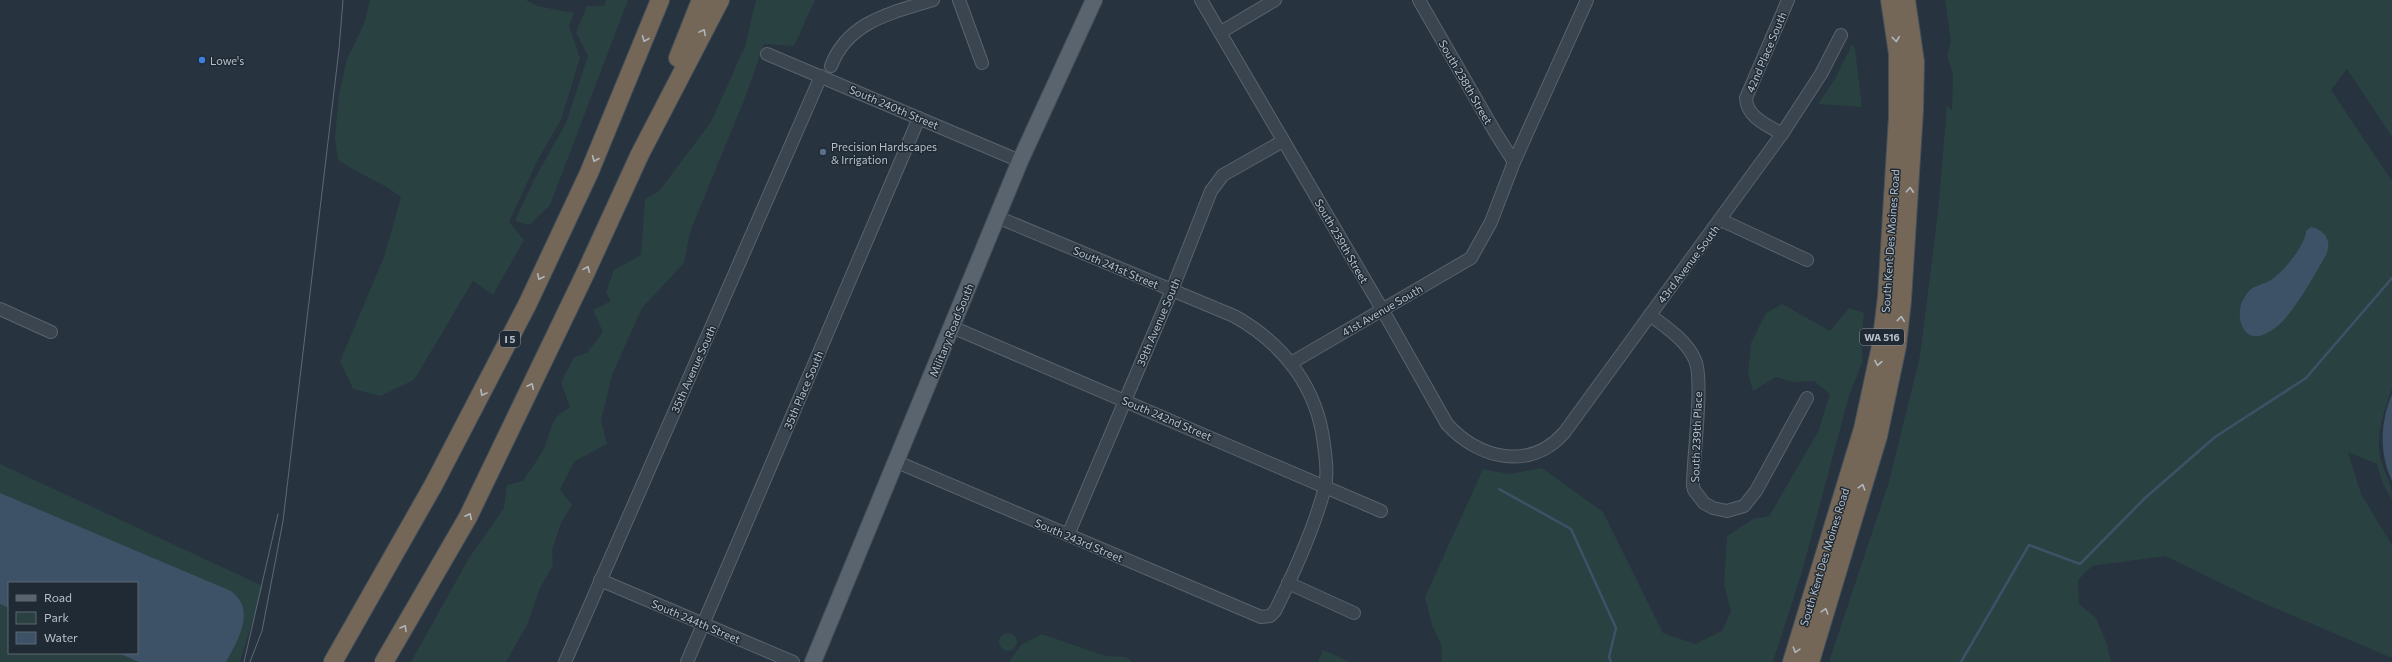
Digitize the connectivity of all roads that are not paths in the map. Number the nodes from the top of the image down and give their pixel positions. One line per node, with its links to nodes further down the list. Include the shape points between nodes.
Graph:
1 (701, 0): 23 (highway)
2 (720, 0): 23 (highway, one-way to 2)
3 (933, 0): 18 (street, via 877,19 857,30 840,48)
4 (959, 0): 17 (street)
5 (1094, 0): 24 (main road, Military Road South)
6 (1201, 0): 14 (street, South 239th Street)
7 (1275, 0): 14 (street)
8 (1419, 0): 25 (street, South 238th Street)
9 (1587, 0): 25 (street, 41st Avenue South)
10 (1788, 0): 21 (street, 42nd Place South, via 1746,98 1746,105 1751,114)
11 (1890, 0): 53 (highway, South Kent Des Moines Road / WA 516, one-way to 53, via 1898,54 1898,116 1887,297 1881,346 1863,429)
12 (1906, 0): 54 (highway, South Kent Des Moines Road / WA 516, one-way to 12, via 1878,436 1898,346 1914,110 1915,62)
13 (660, 1): 47 (highway, I 5, one-way to 47, via 589,172 528,303 437,478)
14 (1221, 32): 22 (street, South 239th Street)
15 (1841, 35): 21 (street, 43rd Avenue South, via 1821,74)
16 (767, 54): 19 (street, South 240th Street)
17 (982, 63)
18 (831, 66)
19 (821, 76): 20 (street, South 240th Street); 43 (street, 35th Avenue South)
20 (919, 118): 24 (street, South 240th Street); 46 (street, 35th Place South)
21 (1782, 134): 27 (street, 43rd Avenue South)
22 (1283, 141): 29 (street, 39th Avenue South, via 1233,168 1216,182); 31 (street, South 239th Street)
23 (640, 154): 48 (highway, one-way to 23, via 468,517)
24 (1020, 161): 26 (main road, Military Road South)
25 (1514, 162): 31 (street, 41st Avenue South, via 1491,222 1471,258)
26 (997, 217): 29 (street, South 241st Street); 33 (main road, Military Road South)
27 (1721, 220): 28 (street); 32 (street, 43rd Avenue South)
28 (1808, 260)
29 (1172, 290): 35 (street, South 241st Street, via 1245,322 1269,340); 37 (street, 39th Avenue South)
30 (0, 309): 34 (street)
31 (1382, 309): 35 (street, 41st Avenue South); 38 (street, South 239th Street, via 1447,424 1472,446)
32 (1650, 315): 36 (street, South 239th Place, via 1677,337 1695,360 1698,383 1693,485 1704,503 1713,508 1727,511 1744,506 1756,491); 38 (street, 43rd Avenue South, via 1556,442 1525,457)
33 (952, 327): 37 (street, South 242nd Street); 39 (main road, Military Road South)
34 (51, 332)
35 (1291, 363): 40 (street, via 1303,379 1318,412 1326,457)
36 (1807, 398)
37 (1125, 400): 40 (street, South 242nd Street); 42 (street, 39th Avenue South)
38 (1504, 457)
39 (897, 462): 42 (street, South 243rd Street); 52 (main road, Military Road South)
40 (1325, 486): 41 (street, South 242nd Street); 44 (street)
41 (1381, 511)
42 (1068, 535): 44 (street, South 243rd Street, via 1261,617 1273,614)
43 (600, 580): 46 (street, South 244th Street); 49 (street, 35th Avenue South)
44 (1288, 582): 45 (street)
45 (1354, 613)
46 (703, 624): 50 (street, 35th Place South); 51 (street, South 244th Street)
47 (333, 662)
48 (384, 662)
49 (565, 662)
50 (687, 662)
51 (792, 662)
52 (813, 662)
53 (1792, 662)
54 (1810, 662)

